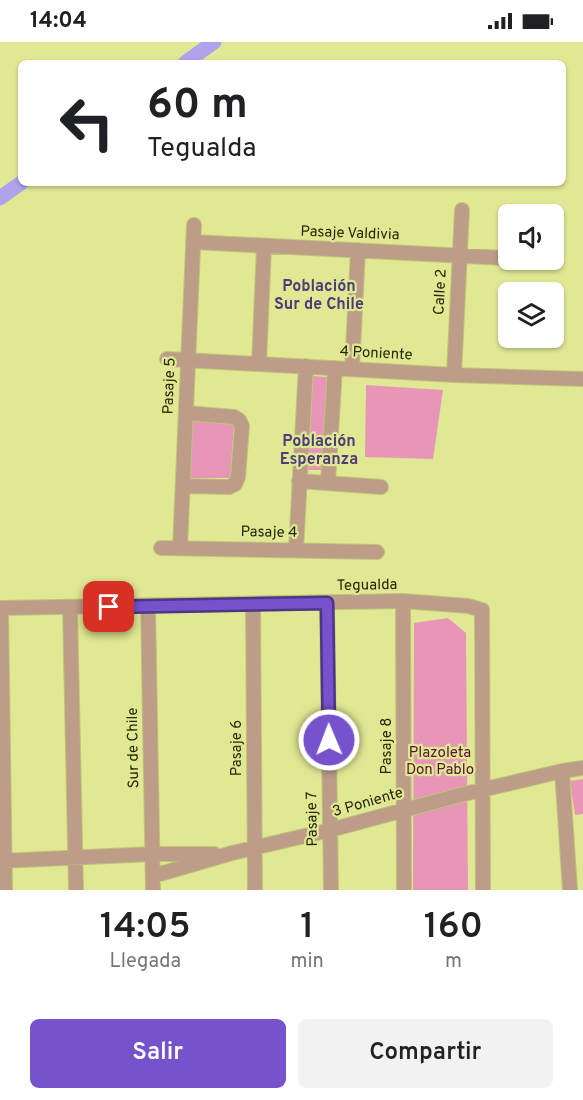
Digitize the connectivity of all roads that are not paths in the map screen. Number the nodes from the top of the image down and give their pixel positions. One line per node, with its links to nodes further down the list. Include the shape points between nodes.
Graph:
1 (462, 210): 6 (street, Calle 2)
2 (194, 225): 3 (street, Pasaje 5)
3 (194, 242): 4 (street, Pasaje Valdivia); 9 (street, Pasaje 5)
4 (264, 246): 5 (street, Pasaje Valdivia); 10 (street)
5 (358, 250): 6 (street, Pasaje Valdivia); 13 (street)
6 (459, 255): 7 (street, Pasaje Valdivia); 14 (street, Calle 2)
7 (498, 257)
8 (167, 359): 9 (street, 4 Poniente)
9 (188, 359): 10 (street, 4 Poniente); 16 (street, Pasaje 5)
10 (260, 364): 11 (street, 4 Poniente)
11 (306, 366): 12 (street, 4 Poniente); 17 (street)
12 (335, 368): 13 (street, 4 Poniente); 18 (street)
13 (352, 369): 14 (street, 4 Poniente)
14 (454, 375): 15 (street, 4 Poniente)
15 (583, 379)
16 (186, 413): 19 (street, Pasaje 5); 19 (street, via 234,417 242,426 235,484)
17 (299, 481): 18 (street); 23 (street)
18 (328, 482): 20 (street)
19 (183, 486): 22 (street, Pasaje 5)
20 (381, 487)
21 (161, 548): 22 (street, Pasaje 4)
22 (180, 548): 23 (street, Pasaje 4)
23 (296, 550): 24 (street, Pasaje 4)
24 (377, 552)
25 (403, 601): 26 (street, Tegualda); 33 (street, Tegualda, via 482,610); 34 (street, Pasaje 8)
26 (327, 603): 27 (street, Tegualda); 35 (street, Pasaje 7)
27 (253, 605): 28 (street, Tegualda); 36 (street, Pasaje 6)
28 (148, 606): 30 (street, Tegualda); 37 (street, Sur de Chile)
29 (0, 608): 30 (street, Tegualda); 40 (street)
30 (70, 608): 39 (street)
31 (583, 768): 32 (street, 3 Poniente)
32 (562, 771): 33 (street, 3 Poniente); 48 (street)
33 (483, 790): 34 (street, 3 Poniente); 47 (street)
34 (404, 809): 35 (street, 3 Poniente); 46 (street, Pasaje 8)
35 (330, 830): 36 (street, 3 Poniente); 45 (street, Pasaje 7)
36 (254, 850): 38 (street, 3 Poniente); 44 (street, Pasaje 6)
37 (153, 854): 38 (street, 3 Poniente); 39 (street, 3 Poniente); 41 (street, Sur de Chile)
38 (232, 854): 41 (street, 3 Poniente)
39 (76, 858): 40 (street, 3 Poniente); 43 (street)
40 (2, 861): 42 (street)
41 (153, 883)
42 (5, 890)
43 (76, 890)
44 (255, 890)
45 (331, 890)
46 (404, 890)
47 (483, 890)
48 (570, 890)

